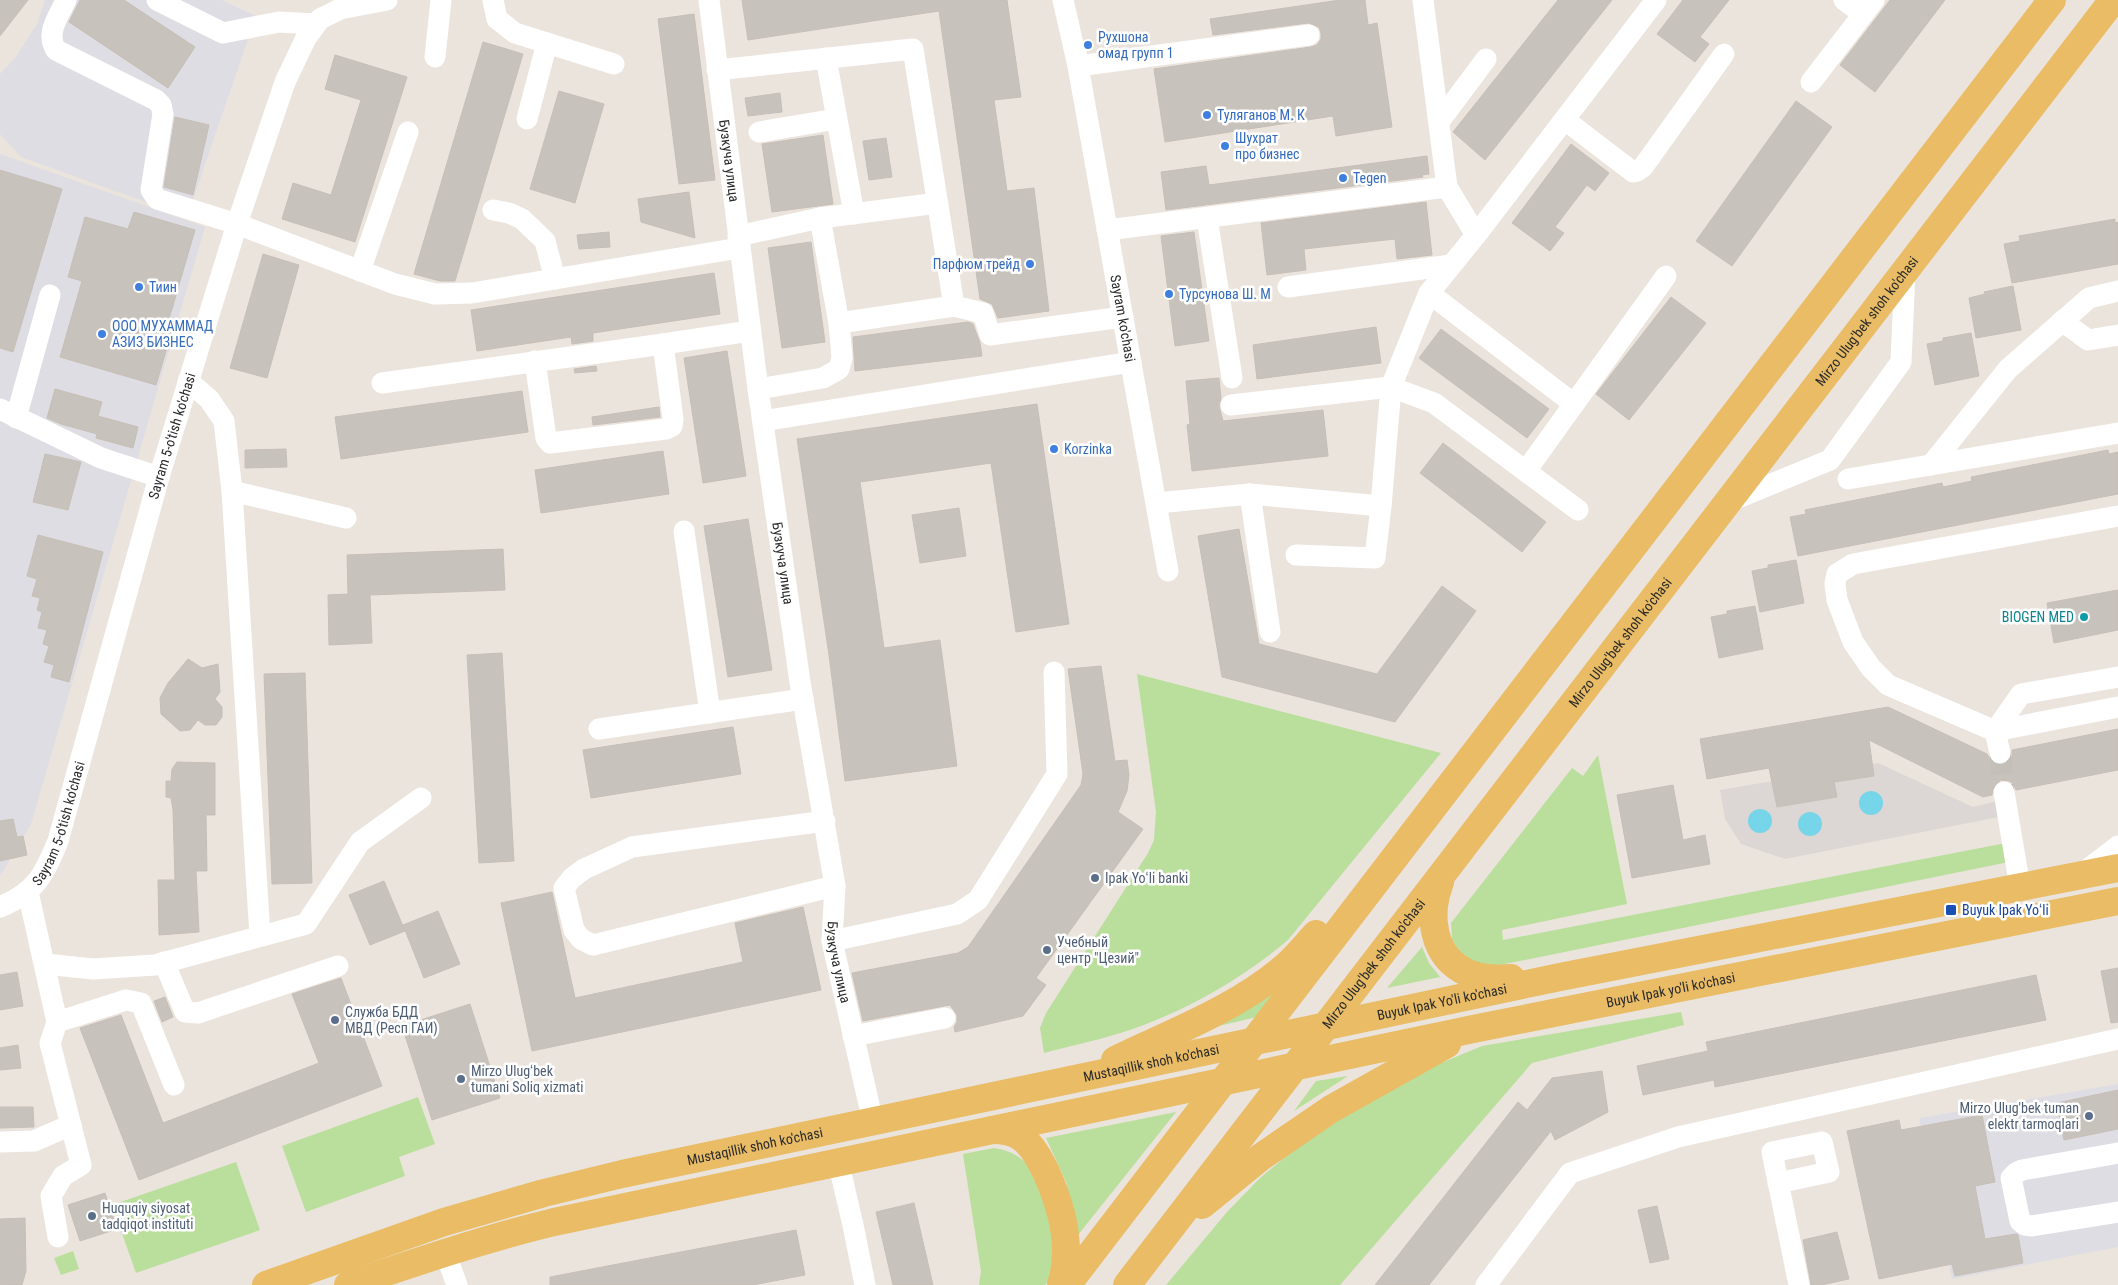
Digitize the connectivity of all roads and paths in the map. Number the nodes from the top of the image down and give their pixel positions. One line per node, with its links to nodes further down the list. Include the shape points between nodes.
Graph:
1 (66, 0): 38 (street, via 51,33 51,42 56,50 156,100 161,106 164,114 152,179 154,195)
2 (157, 0): 15 (street, via 223,34 279,22)
3 (441, 0): 19 (street)
4 (492, 0): 17 (street, via 497,19 515,34)
5 (709, 0): 24 (street, Бузкуча улица)
6 (1064, 0): 23 (street, Sayram ko'chasi)
7 (1071, 0): 23 (street, Sayram ko'chasi)
8 (1423, 0): 29 (street)
9 (1656, 0): 28 (street)
10 (1844, 0): 14 (street)
11 (2052, 0): 86 (main road)
12 (2114, 0): 44 (main road, Mirzo Ulug'bek shoh ko'chasi)
13 (377, 1): 15 (street, Sayram 5-o'tish ko'chasi, via 340,9)
14 (1869, 7): 25 (street)
15 (315, 24): 38 (street, Sayram 5-o'tish ko'chasi, via 285,82)
16 (1309, 35): 23 (street)
17 (547, 43): 22 (street); 26 (street)
18 (1724, 54): 28 (street, via 1637,171 1633,172)
19 (435, 57)
20 (826, 58): 24 (street); 27 (street); 33 (street, via 913,49)
21 (1486, 59): 29 (street)
22 (614, 64)
23 (1078, 66): 39 (street, Sayram ko'chasi)
24 (717, 70): 41 (street, Бузкуча улица)
25 (1812, 82)
26 (527, 119)
27 (836, 119): 31 (street); 35 (street)
28 (1564, 120): 40 (street)
29 (1439, 122): 32 (street)
30 (408, 132): 43 (street)
31 (759, 132)
32 (1447, 187): 37 (street); 40 (street)
33 (938, 203): 35 (street); 51 (street)
34 (493, 210): 46 (street, via 522,219 545,241)
35 (854, 214): 36 (street)
36 (820, 218): 41 (street); 54 (street)
37 (1207, 218): 39 (street); 60 (street)
38 (237, 224): 43 (street); 61 (street, Sayram 5-o'tish ko'chasi)
39 (1107, 230): 52 (street, Sayram ko'chasi)
40 (1476, 235): 42 (street)
41 (739, 242): 46 (street); 55 (street, Бузкуча улица)
42 (1451, 266): 47 (street); 49 (street)
43 (360, 271): 46 (street, via 435,294 472,293)
44 (1905, 272): 76 (main road, Mirzo Ulug'bek shoh ko'chasi); 76 (street, via 1901,362 1830,460)
45 (1666, 276): 65 (street)
46 (555, 279)
47 (1288, 287)
48 (2118, 291): 53 (street, via 2089,298)
49 (1430, 293): 63 (street); 65 (street)
50 (50, 295): 67 (street)
51 (954, 306): 52 (street, via 983,313 990,335); 54 (street)
52 (1123, 317): 59 (street, Sayram ko'chasi)
53 (2062, 321): 56 (street, via 2088,340); 70 (street, via 2008,369)
54 (838, 323): 64 (street, via 842,358 839,369 823,378)
55 (750, 331): 57 (street); 64 (street, Бузкуча улица)
56 (2118, 335)
57 (663, 344): 58 (street); 58 (street, via 673,419 672,426 666,430 550,443 546,438)
58 (535, 361): 62 (street)
59 (1131, 362): 68 (street); 77 (street, Sayram ko'chasi)
60 (1232, 378)
61 (188, 381): 72 (street, Sayram 5-o'tish ko'chasi); 74 (street, via 209,400 224,421)
62 (382, 383)
63 (1391, 387): 66 (street); 71 (street, via 1434,403); 78 (street)
64 (758, 389): 68 (street, Бузкуча улица)
65 (1574, 404): 71 (street)
66 (1231, 405)
67 (8, 413): 72 (street, via 101,458)
68 (763, 420): 89 (street, Бузкуча улица)
69 (2118, 434): 70 (street)
70 (1931, 465): 73 (street)
71 (1526, 471): 79 (street)
72 (159, 477): 104 (street, Sayram 5-o'tish ko'chasi, via 58,841 43,872)
73 (1848, 479)
74 (232, 491): 81 (street); 109 (street)
75 (1250, 494): 77 (street); 78 (street); 85 (street)
76 (1728, 502): 100 (main road, Mirzo Ulug'bek shoh ko'chasi)
77 (1157, 504): 84 (street, Sayram ko'chasi)
78 (1381, 506): 83 (street, via 1375,558)
79 (1578, 510)
80 (2118, 516): 93 (street, via 1852,564 1838,574 1834,584 1837,600 1853,642 1871,668 1888,685)
81 (346, 518)
82 (684, 531): 91 (street)
83 (1296, 554)
84 (1168, 571)
85 (1270, 632)
86 (1545, 661): 121 (main road); 123 (main road, via 1426,794 1325,923 1286,965 1229,1005)
87 (1054, 672): 110 (street, via 1057,774 978,900 957,914)
88 (2118, 676): 93 (street, via 2021,694)
89 (803, 699): 91 (street); 97 (street, Бузкуча улица)
90 (2118, 707): 93 (street)
91 (710, 712): 92 (street)
92 (598, 729)
93 (1995, 731): 94 (street)
94 (2000, 753)
95 (2004, 792): 103 (street)
96 (421, 798): 109 (street, via 360,842 306,924)
97 (825, 821): 102 (street, Бузкуча улица); 102 (street, via 632,847 584,869 564,888 574,930 581,939 593,945)
98 (2118, 846): 101 (street)
99 (2118, 868): 101 (main road)
100 (1446, 870): 114 (main road, via 1435,898 1432,920 1446,957 1468,973 1482,977); 117 (main road, Mirzo Ulug'bek shoh ko'chasi)
101 (2080, 875): 103 (main road)
102 (835, 886): 110 (street, Бузкуча улица)
103 (2020, 887): 105 (main road)
104 (28, 892): 107 (street, Sayram 5-o'tish ko'chasi); 112 (street)
105 (1950, 901): 108 (main road, via 1941,906 1934,916 1936,928); 114 (main road)
106 (2118, 901): 108 (main road, Buyuk Ipak yo'li ko'chasi)
107 (0, 907)
108 (1948, 935): 118 (main road, Buyuk Ipak yo'li ko'chasi)
109 (260, 936): 111 (street)
110 (832, 941): 119 (street, Бузкуча улица)
111 (164, 962): 112 (street, via 93,970); 113 (street, via 185,1012 198,1014)
112 (44, 964): 116 (street)
113 (338, 966)
114 (1560, 977): 117 (main road, Buyuk Ipak Yo'li ko'chasi)
115 (945, 1018): 119 (street)
116 (57, 1022): 125 (street, via 126,1000 141,1003); 127 (street, via 50,1043)
117 (1325, 1026): 121 (main road); 122 (main road, Mirzo Ulug'bek shoh ko'chasi)
118 (1478, 1028): 122 (main road, Buyuk Ipak yo'li ko'chasi); 134 (main road, via 1331,1109 1261,1157)
119 (853, 1036): 126 (street, Бузкуча улица)
120 (2118, 1039): 144 (street, via 1678,1137 1570,1173)
121 (1253, 1042): 123 (main road, Mustaqillik shoh ko'chasi); 124 (main road)
122 (1295, 1066): 124 (main road, Buyuk Ipak yo'li ko'chasi); 134 (main road, Mirzo Ulug'bek shoh ko'chasi)
123 (1076, 1079): 126 (main road, Mustaqillik shoh ko'chasi)
124 (1223, 1081): 128 (main road); 142 (main road)
125 (174, 1085)
126 (874, 1122): 137 (main road, Mustaqillik shoh ko'chasi, via 622,1174 528,1197 411,1232)
127 (71, 1125): 129 (street, via 34,1141); 135 (street, via 81,1165 63,1176 52,1196)
128 (988, 1130): 131 (main road); 141 (main road, via 1007,1131 1022,1138 1041,1162 1058,1197 1066,1250)
129 (0, 1142)
130 (2118, 1153): 133 (street, via 2022,1170 2011,1178 2020,1221 2025,1225)
131 (838, 1161): 136 (main road, via 506,1233); 140 (street)
132 (1778, 1183): 145 (street)
133 (2118, 1212)
134 (1166, 1234): 143 (main road, Mirzo Ulug'bek shoh ko'chasi)
135 (58, 1237)
136 (445, 1252): 138 (main road); 139 (street)
137 (266, 1285)
138 (348, 1285)
139 (457, 1285)
140 (865, 1285)
141 (1061, 1285)
142 (1067, 1285)
143 (1127, 1285)
144 (1486, 1285)
145 (1799, 1285)

